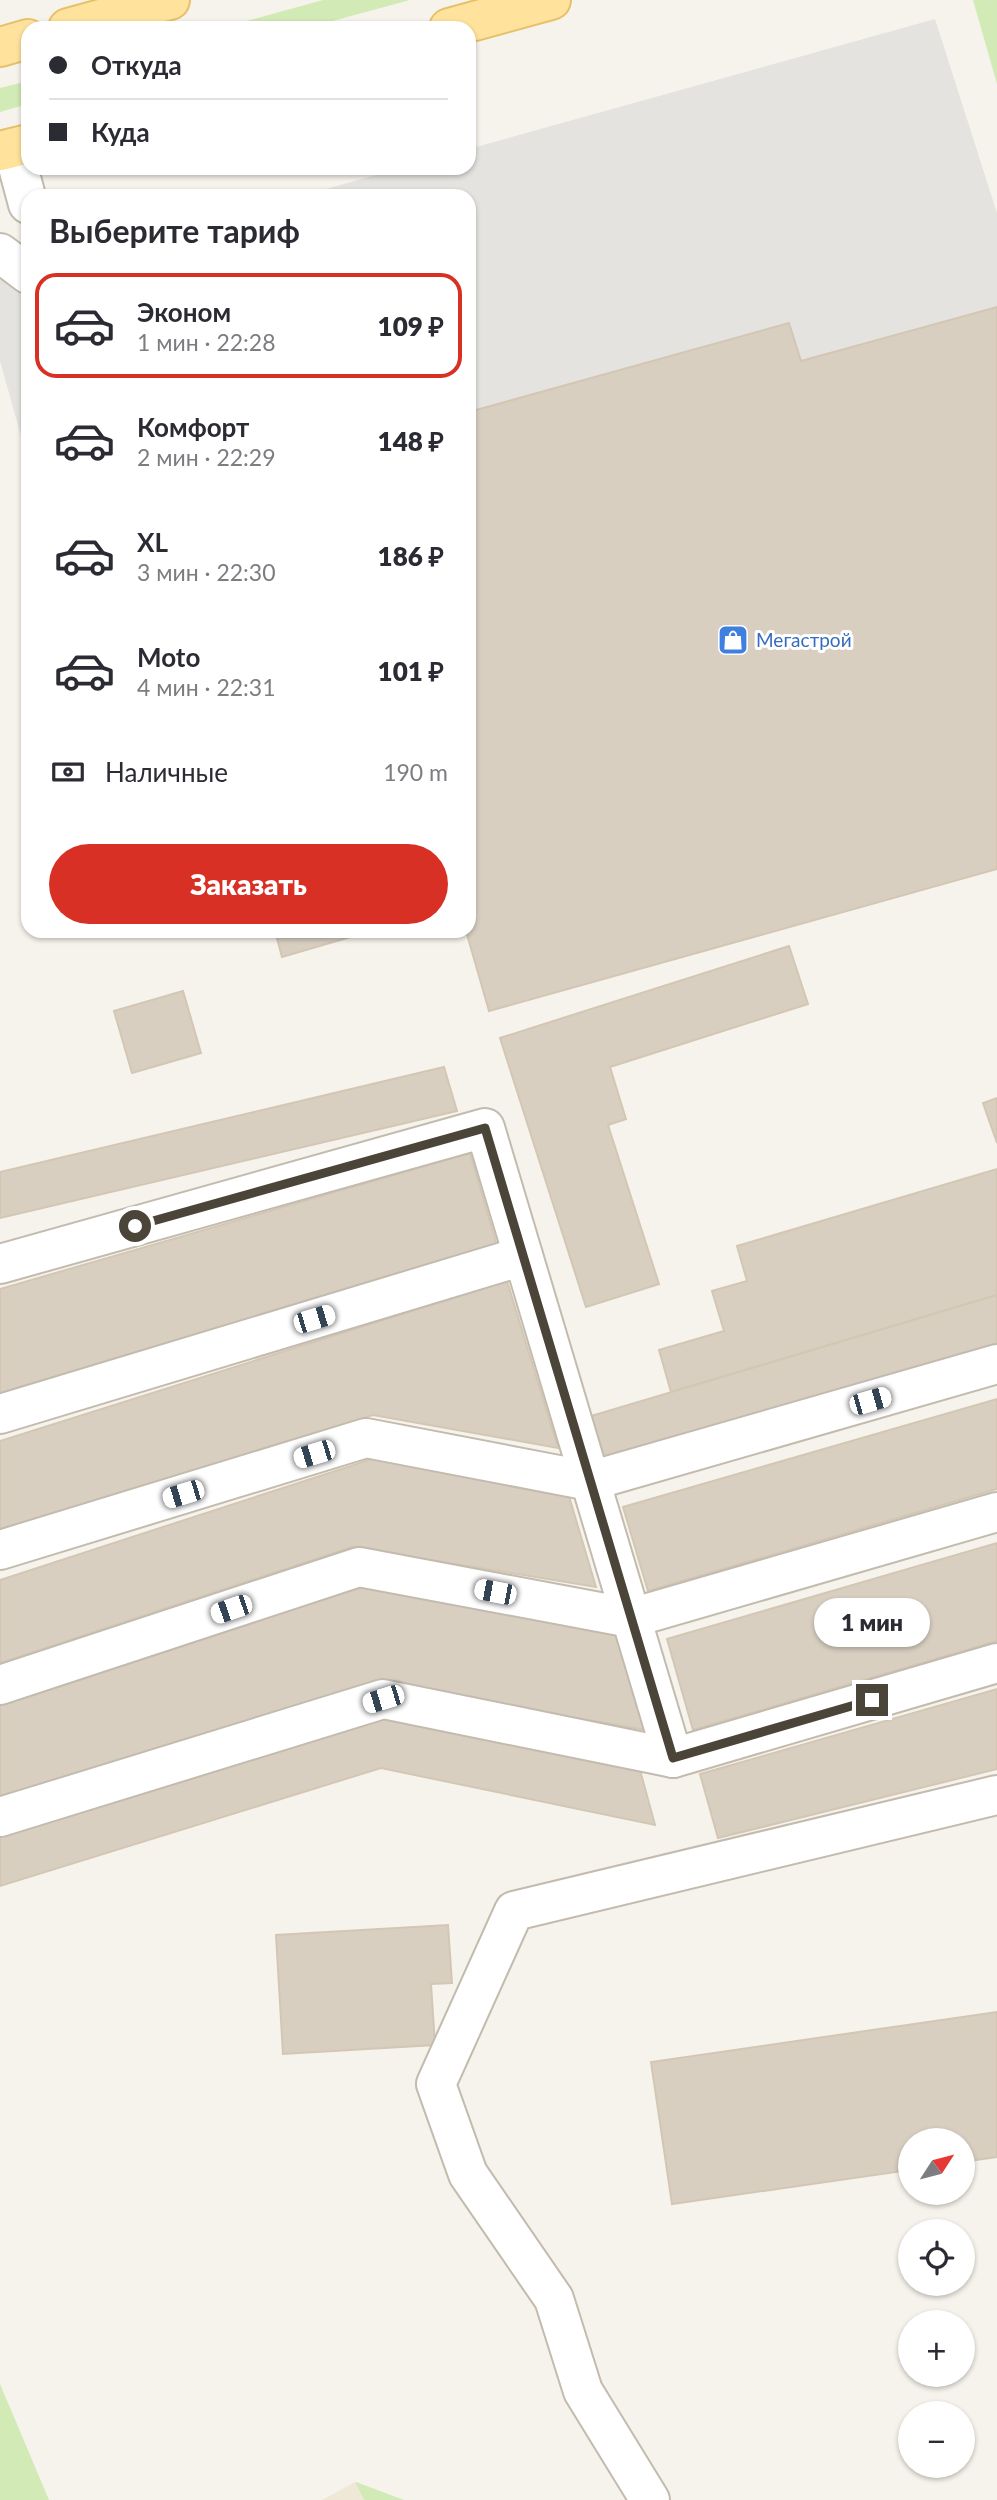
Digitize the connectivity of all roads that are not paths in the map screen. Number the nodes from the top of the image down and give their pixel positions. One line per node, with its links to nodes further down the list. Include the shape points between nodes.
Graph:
1 (170, 0): 3 (main road)
2 (551, 0): 4 (main road)
3 (94, 21)
4 (474, 21)
5 (21, 41): 6 (main road)
6 (0, 47)
7 (14, 147): 8 (lane)
8 (24, 189)
9 (0, 253): 10 (lane)
10 (21, 269)
11 (523, 1256): 12 (lane, via 485,1128); 14 (lane); 15 (lane)
12 (0, 1264)
13 (997, 1364): 15 (lane)
14 (0, 1414)
15 (590, 1481): 17 (lane, via 366,1438); 18 (lane)
16 (997, 1512): 18 (lane)
17 (0, 1550)
18 (631, 1618): 20 (lane, via 359,1567); 21 (lane)
19 (997, 1663): 21 (lane)
20 (0, 1685)
21 (673, 1758): 23 (lane, via 383,1699)
22 (997, 1796): 24 (lane, via 514,1911 436,2084 468,2174 554,2299 583,2391)
23 (0, 1817)
24 (650, 2500)

